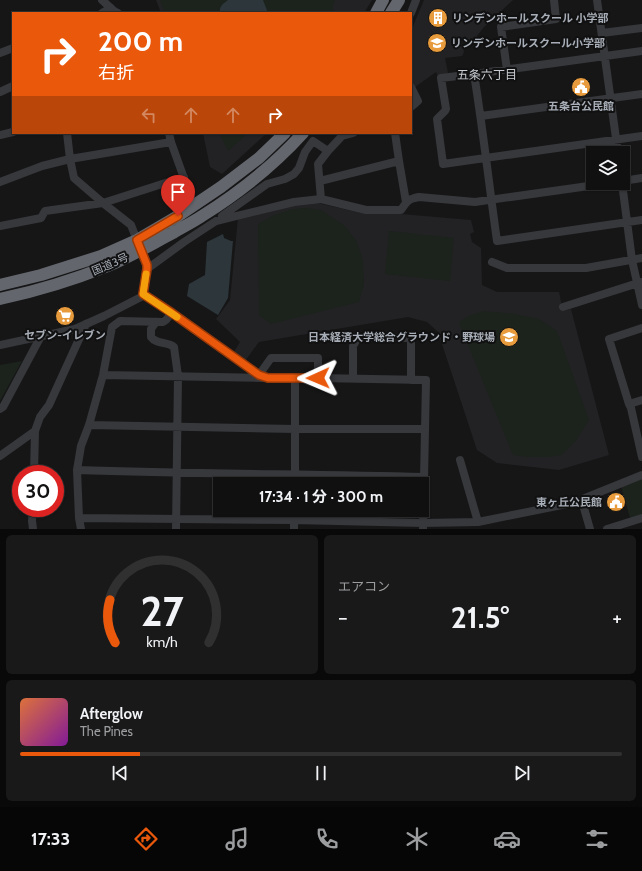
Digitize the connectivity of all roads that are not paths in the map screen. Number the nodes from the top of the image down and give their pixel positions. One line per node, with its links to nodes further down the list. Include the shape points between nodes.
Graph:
1 (102, 0): 7 (street)
2 (384, 0): 8 (highway)
3 (399, 0): 9 (highway)
4 (416, 0): 10 (street)
5 (554, 0): 17 (street, via 556,19 501,27)
6 (597, 0): 12 (street)
7 (114, 11)
8 (377, 12)
9 (392, 12)
10 (411, 12)
11 (642, 28): 12 (street)
12 (602, 33): 16 (street)
13 (12, 48): 15 (street)
14 (642, 51): 16 (street)
15 (0, 53)
16 (605, 56): 17 (street); 23 (street)
17 (507, 70): 18 (street)
18 (474, 74): 25 (street); 39 (street, via 441,78 446,109 437,119 444,164)
19 (12, 86): 21 (street)
20 (412, 89): 24 (street, via 418,101)
21 (0, 92)
22 (642, 94): 23 (street)
23 (610, 98): 25 (street); 35 (street)
24 (412, 106)
25 (481, 116): 39 (street)
26 (12, 132): 33 (street)
27 (67, 134): 40 (street)
28 (169, 134): 36 (street)
29 (283, 134): 53 (highway, 国道3号, via 259,158)
30 (302, 134): 58 (highway, 国道3号, via 267,168 228,199 201,217)
31 (349, 134): 38 (street, via 342,136)
32 (395, 134): 41 (street)
33 (0, 135)
34 (642, 136): 35 (street)
35 (616, 139): 37 (street); 39 (street)
36 (171, 142): 40 (street); 42 (street)
37 (617, 146)
38 (328, 150): 44 (street, via 318,164); 55 (street, via 313,141 294,174 267,184)
39 (486, 158): 50 (street)
40 (70, 160): 46 (street, via 42,166); 52 (street, via 74,178)
41 (398, 161): 44 (street); 51 (street)
42 (184, 177): 52 (street); 53 (street)
43 (642, 178): 45 (street)
44 (320, 181): 49 (street)
45 (630, 181)
46 (0, 182)
47 (586, 186): 50 (street)
48 (624, 190): 56 (street)
49 (321, 199): 51 (street, via 366,210 401,210); 55 (street, via 294,202)
50 (491, 200): 51 (street, via 475,202 419,197); 56 (street, via 497,241)
51 (406, 202)
52 (103, 203): 57 (street, via 45,211 41,218); 58 (street, via 131,225)
53 (194, 206): 58 (highway, 国道3号)
54 (642, 220): 56 (street)
55 (216, 221): 62 (street)
56 (627, 222): 60 (street)
57 (0, 226)
58 (139, 245): 62 (street); 64 (highway, 国道3号, via 41,276); 66 (highway, 国道3号, via 109,266 70,280)
59 (642, 258): 60 (street)
60 (632, 260): 61 (street, via 586,268 507,268); 63 (street)
61 (492, 262)
62 (147, 269): 65 (street)
63 (640, 283): 67 (street); 68 (street)
64 (0, 285)
65 (143, 294): 69 (street); 71 (street)
66 (0, 299)
67 (642, 305)
68 (563, 307)
69 (172, 313): 70 (street, via 164,321); 76 (street)
70 (156, 322): 75 (street, via 120,321 112,327); 77 (street, via 151,329 151,337 156,342 174,347)
71 (86, 324): 73 (street); 90 (street)
72 (642, 328): 84 (street, via 610,339)
73 (41, 336): 74 (street); 85 (street)
74 (0, 345)
75 (103, 375): 77 (street); 86 (street)
76 (259, 375): 78 (street); 80 (street, via 270,358 318,358)
77 (178, 376): 78 (street); 87 (street)
78 (268, 378): 79 (street)
79 (295, 378): 80 (street); 88 (street)
80 (318, 378): 81 (street)
81 (353, 378): 82 (street); 82 (street, via 353,346 358,337 411,338)
82 (411, 380): 89 (street, via 426,380)
83 (642, 400): 84 (street)
84 (629, 404): 92 (street)
85 (0, 409)
86 (89, 425): 87 (street); 95 (street)
87 (177, 427): 88 (street); 96 (street)
88 (296, 429): 89 (street); 97 (street)
89 (425, 429): 99 (street)
90 (35, 431): 91 (street); 94 (street)
91 (0, 456)
92 (642, 457)
93 (460, 460): 105 (street)
94 (34, 465)
95 (77, 470): 96 (street); 102 (street)
96 (177, 473): 97 (street); 104 (street)
97 (295, 474): 99 (street)
98 (642, 475): 100 (street)
99 (424, 477)
100 (582, 501): 105 (street); 112 (street)
101 (32, 517): 109 (street)
102 (79, 518): 104 (street); 110 (street)
103 (642, 518): 107 (street)
104 (176, 519): 106 (street); 111 (street)
105 (478, 522): 108 (street)
106 (294, 525): 108 (street)
107 (629, 525): 113 (street)
108 (423, 526)
109 (33, 529)
110 (81, 529)
111 (176, 529)
112 (590, 529)
113 (607, 529)

